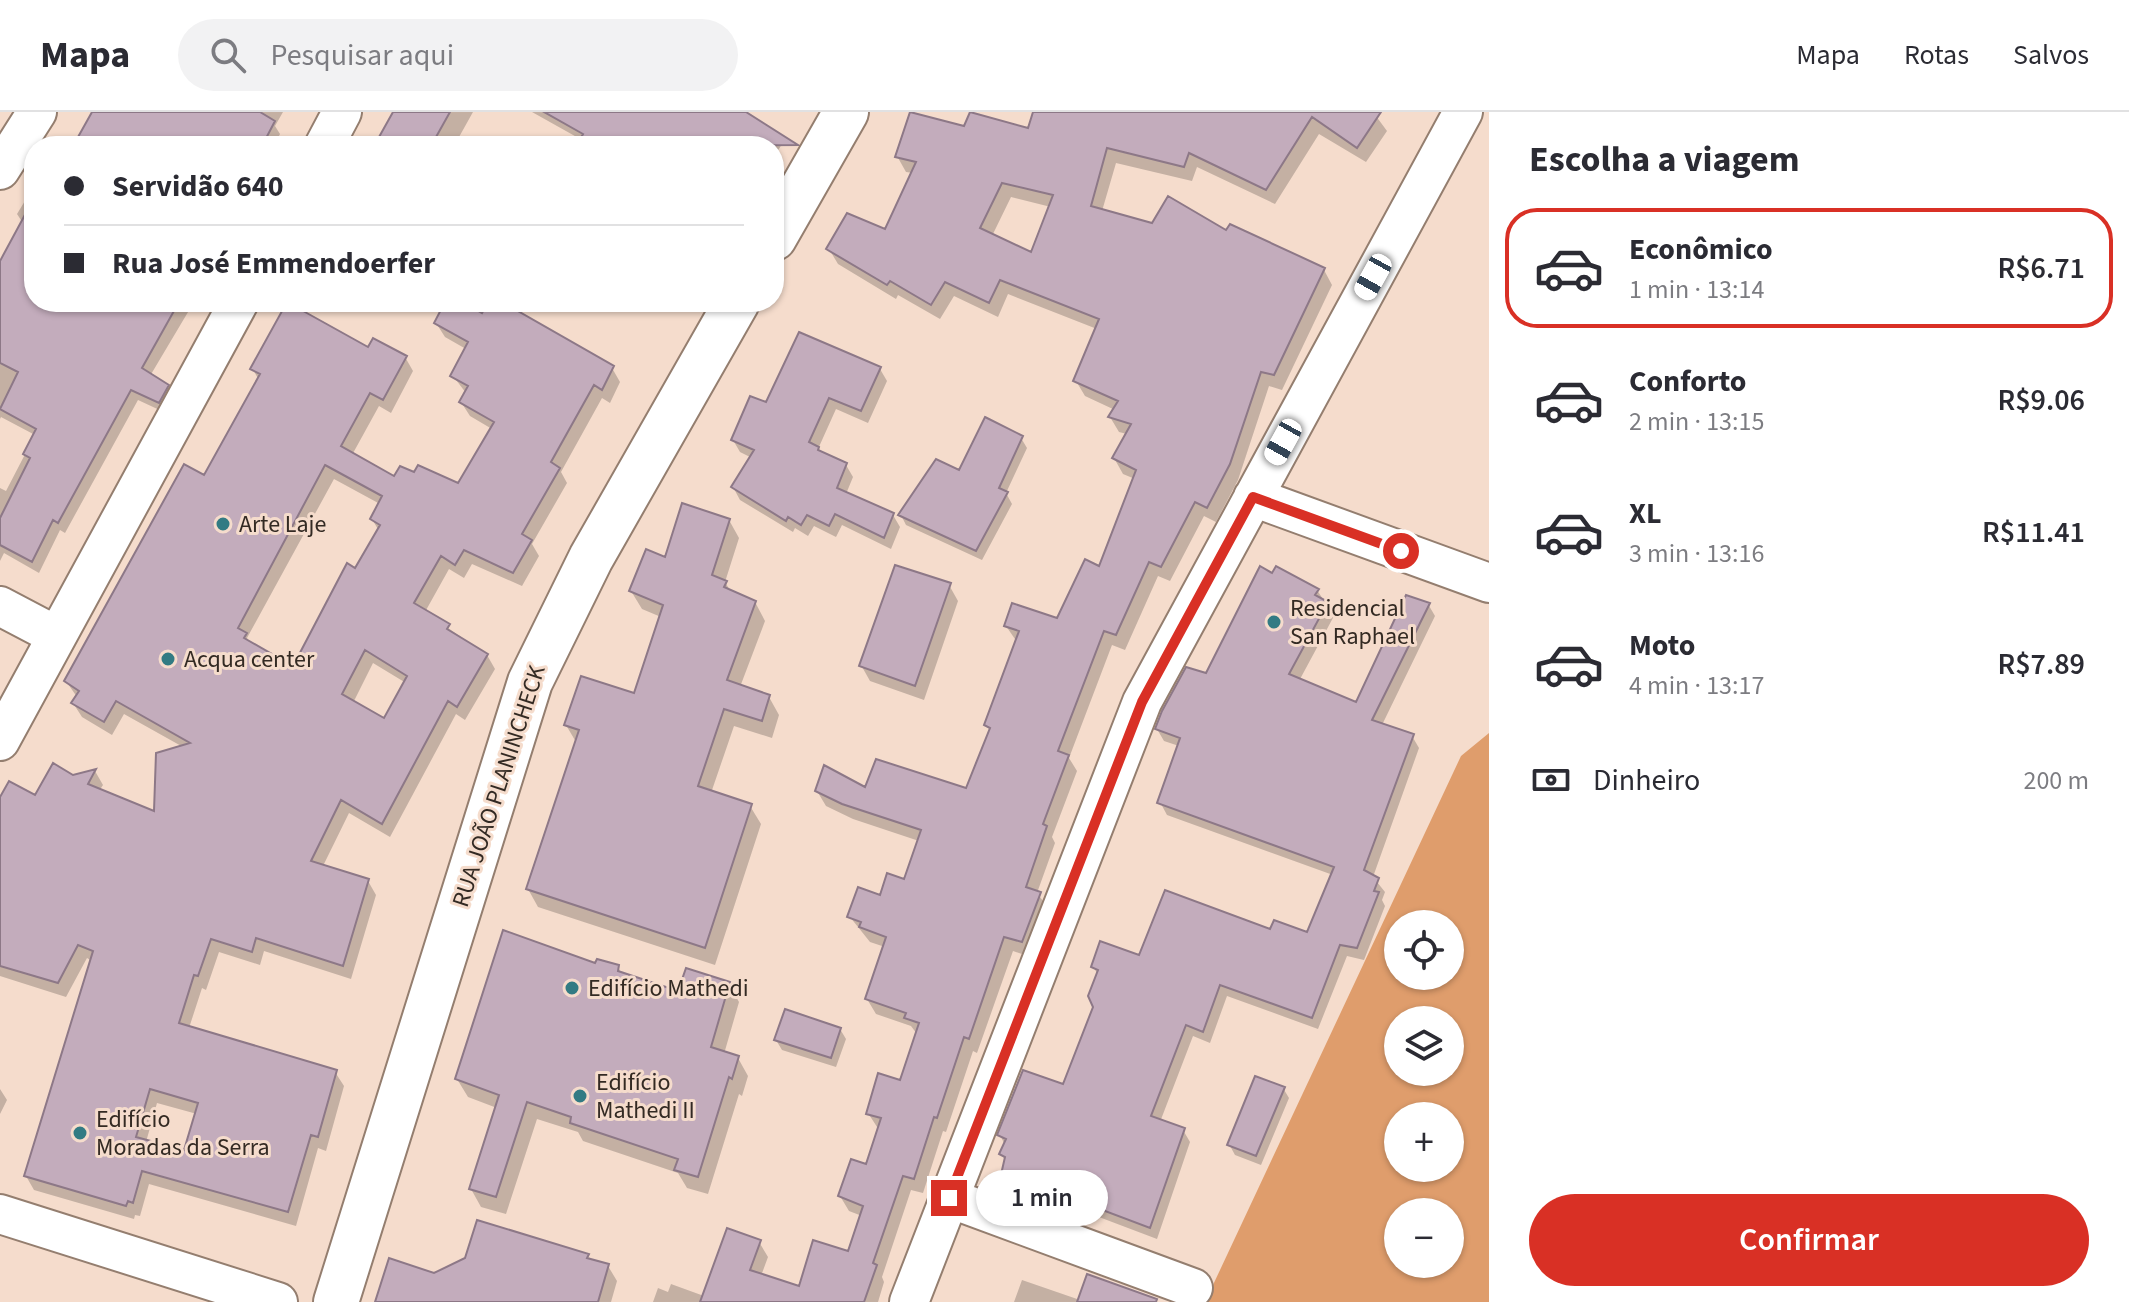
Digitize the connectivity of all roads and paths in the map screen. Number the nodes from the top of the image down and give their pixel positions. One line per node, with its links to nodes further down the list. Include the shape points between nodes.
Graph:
1 (37, 112): 6 (street)
2 (342, 112): 5 (street)
3 (846, 112): 7 (main road)
4 (1463, 112): 10 (street)
5 (329, 136)
6 (0, 170)
7 (784, 220)
8 (234, 312): 13 (street)
9 (731, 312): 19 (main road, RUA JOÃO PLANINCHECK, via 591,558 530,682)
10 (1253, 497): 11 (street); 15 (street, via 1142,702)
11 (1489, 583)
12 (0, 606): 13 (street)
13 (57, 636): 14 (street)
14 (0, 741)
15 (949, 1198): 17 (street); 20 (street)
16 (0, 1214): 18 (street)
17 (1193, 1288)
18 (278, 1302)
19 (336, 1302)
20 (909, 1302)

